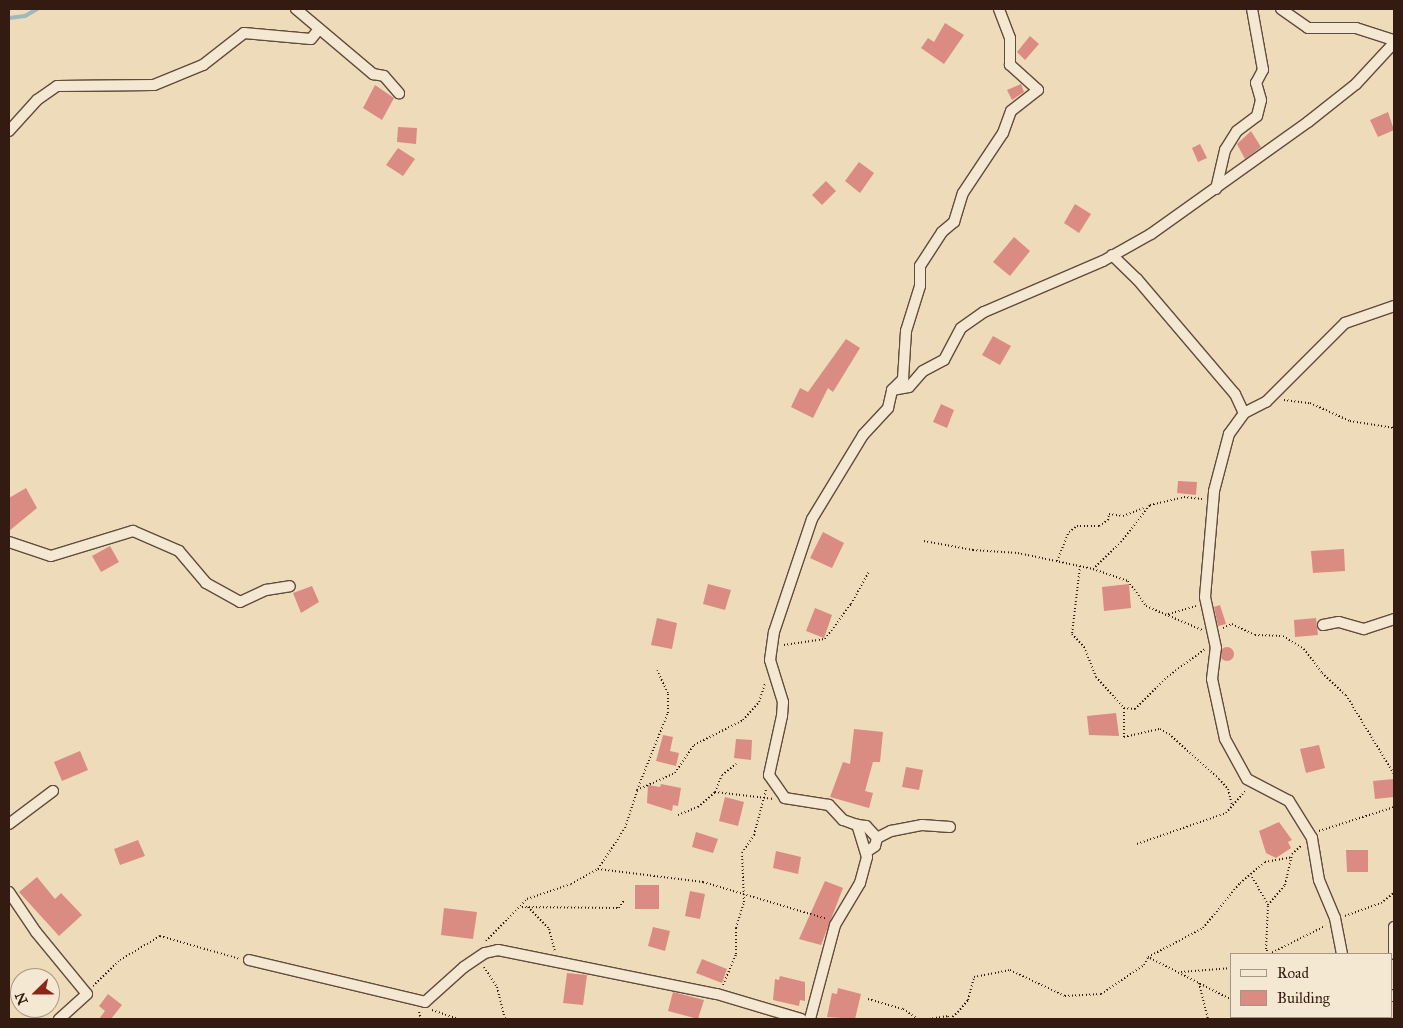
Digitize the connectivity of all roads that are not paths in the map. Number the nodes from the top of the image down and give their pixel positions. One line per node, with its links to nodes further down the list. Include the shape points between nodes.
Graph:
1 (296, 9): 5 (street)
2 (999, 9): 12 (street, via 1010,38 1010,66 1038,90 1012,111 1003,133 963,193 954,222 942,232 920,266 920,286 906,331 903,379)
3 (1252, 9): 9 (street, via 1262,70 1256,83 1260,100 1257,116 1237,131 1225,150)
4 (1281, 9): 6 (street, via 1308,28 1356,28)
5 (319, 29): 7 (street, via 374,74 384,76); 8 (street, via 311,39 244,33 203,64 154,85 57,86 37,100)
6 (1394, 41): 9 (street, via 1349,89)
7 (399, 93)
8 (9, 131)
9 (1215, 190): 10 (street)
10 (1112, 255): 12 (street, via 984,312 961,328 944,360 923,371 909,387); 13 (street, via 1235,394)
11 (1394, 306): 13 (street, via 1345,323 1266,402)
12 (892, 390): 20 (street, via 888,408 863,435 812,519 774,632 770,660 783,702 769,775 783,796 829,805 843,820)
13 (1244, 413): 26 (street, via 1229,434 1213,499 1207,606 1214,636 1212,679 1225,738 1237,763 1254,782 1288,801 1312,838 1319,880 1336,918)
14 (9, 542): 15 (street, via 51,556 134,531 178,550 206,583 240,602 266,590)
15 (290, 586)
16 (1394, 620): 17 (street, via 1364,629 1339,622)
17 (1323, 625)
18 (54, 791): 19 (street)
19 (9, 824)
20 (857, 825): 22 (street, via 866,826); 23 (street)
21 (950, 827): 22 (street, via 922,825 891,831)
22 (877, 838): 23 (street, via 875,846)
23 (866, 852): 31 (street, via 860,883 835,925)
24 (9, 892): 29 (street, via 36,932 87,994)
25 (1394, 927): 27 (street)
26 (1342, 953)
27 (1394, 954)
28 (249, 960): 30 (street, via 425,1002 485,953 498,950 556,959 721,995)
29 (58, 1019)
30 (801, 1019)
31 (810, 1019)

